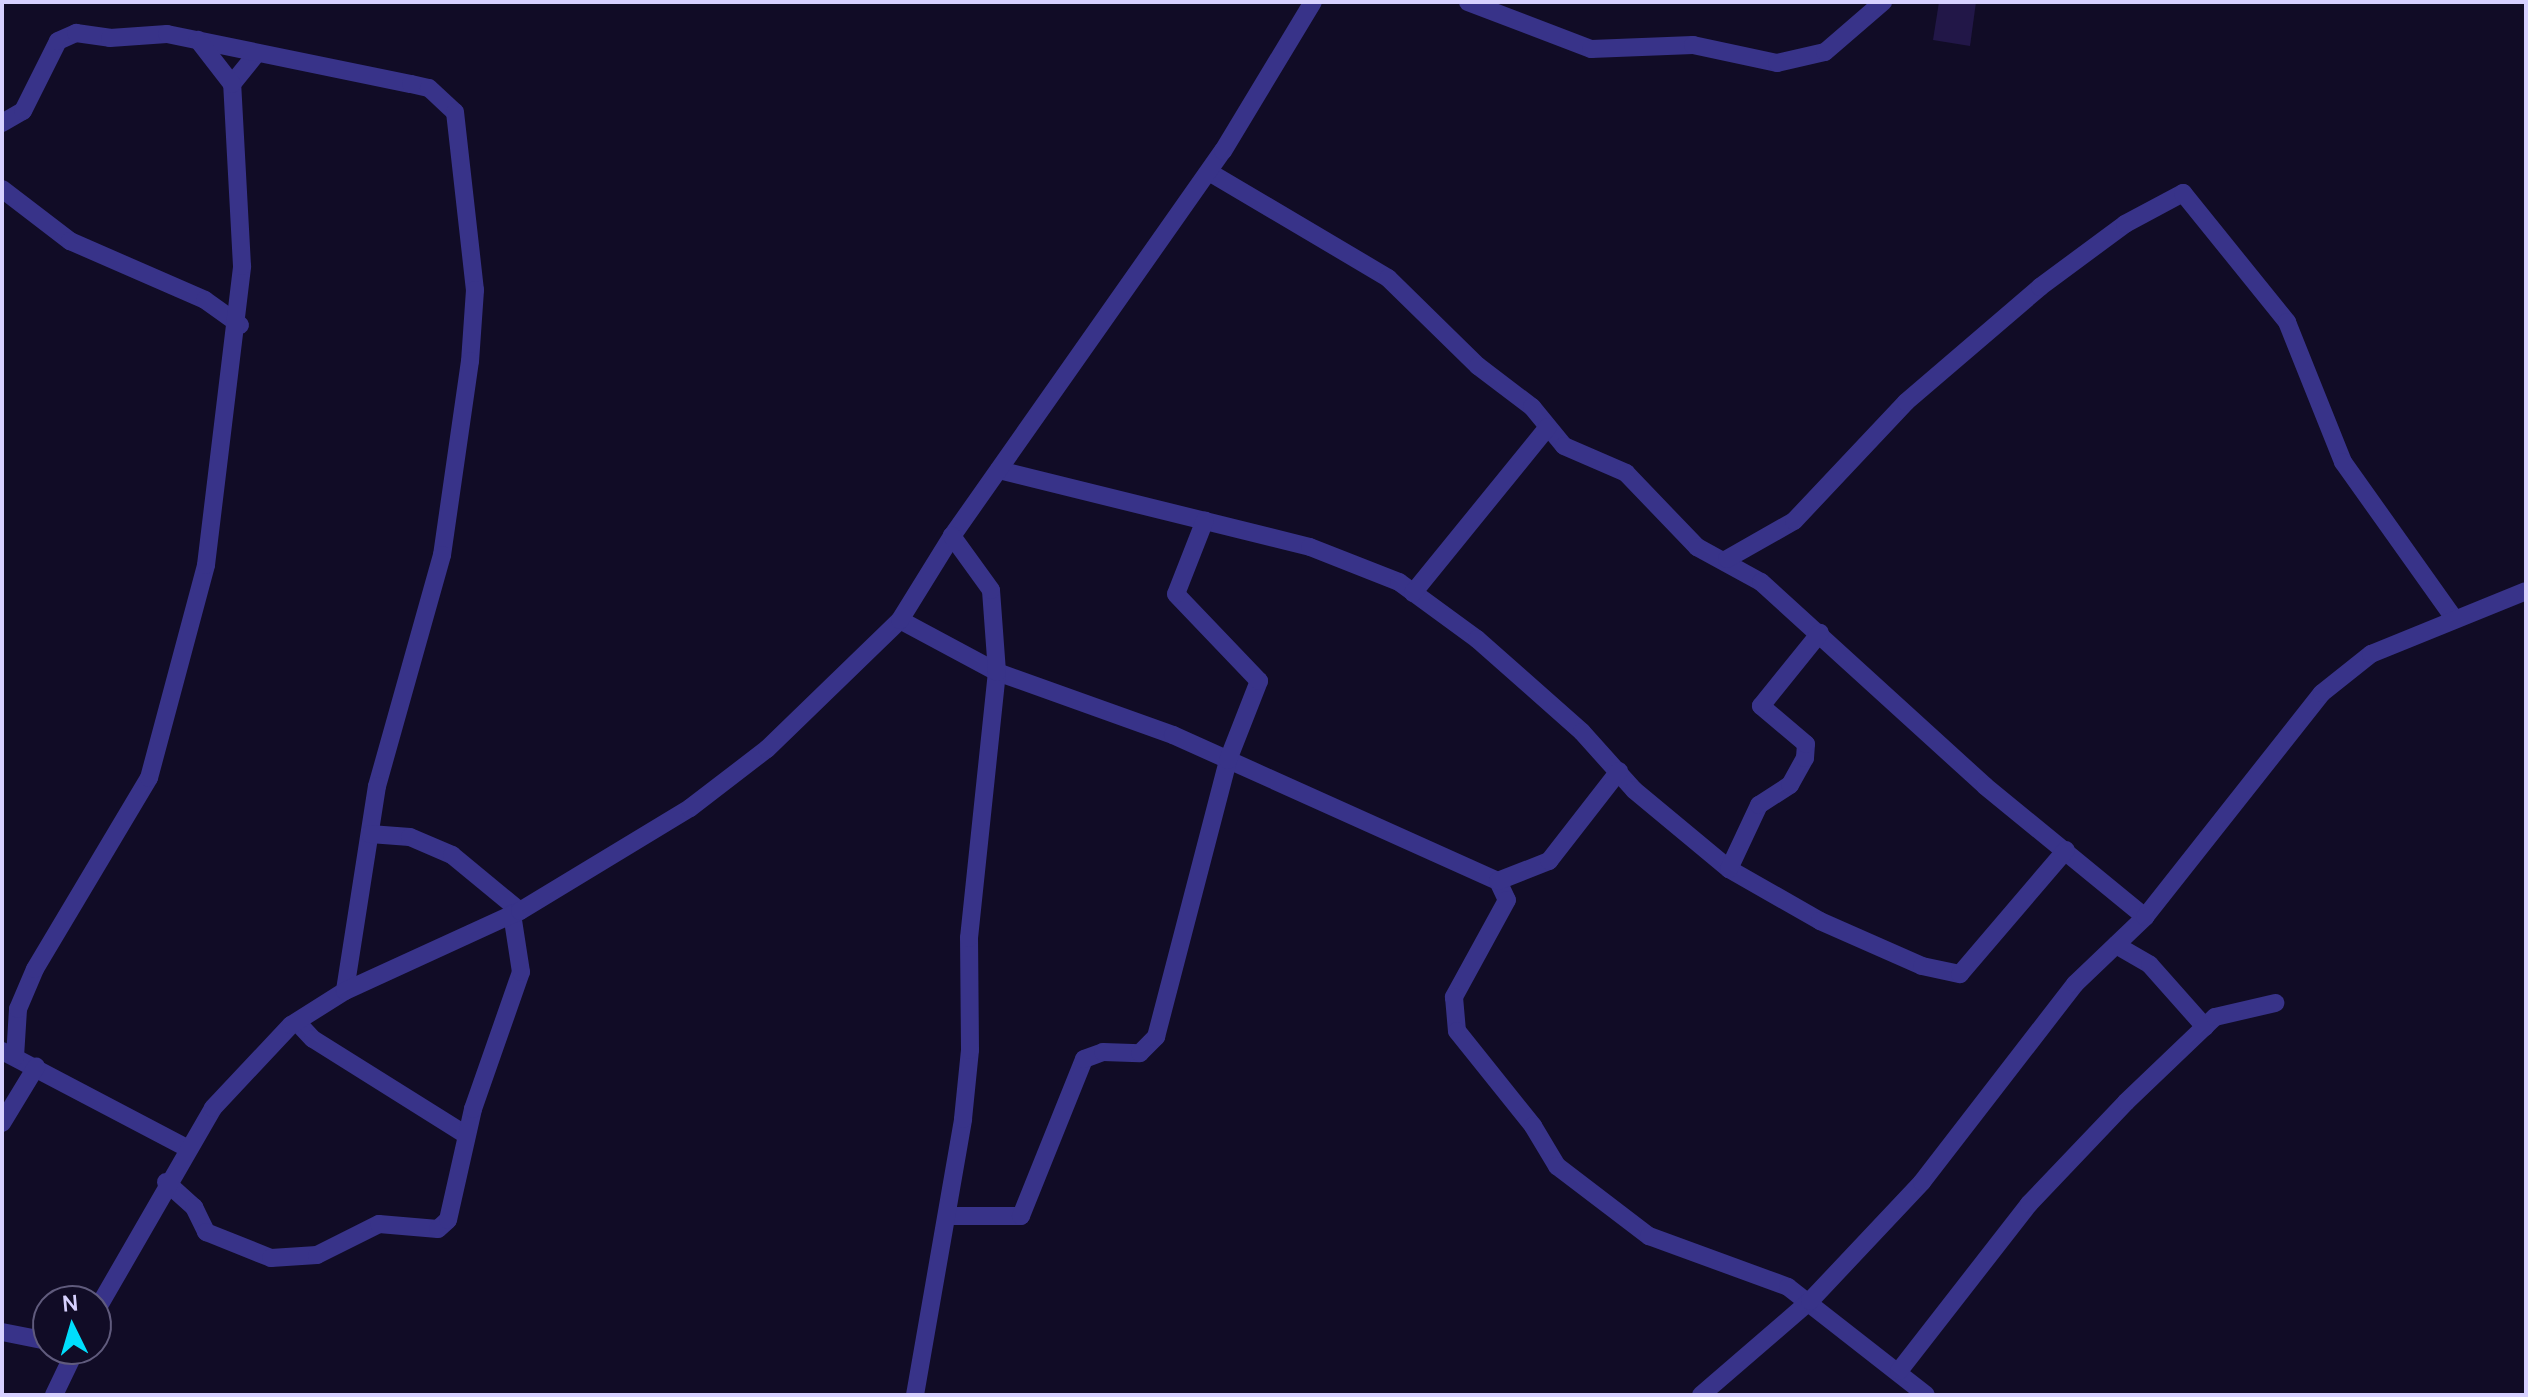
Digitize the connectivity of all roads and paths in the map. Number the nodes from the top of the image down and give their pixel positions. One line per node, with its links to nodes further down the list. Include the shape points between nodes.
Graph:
1 (1313, 2): 8 (street)
2 (1468, 2): 3 (street, via 1591,49 1693,45 1777,63 1825,52)
3 (1883, 2)
4 (198, 40): 5 (street); 6 (street); 7 (street, via 66,35 23,111)
5 (257, 53): 6 (street); 24 (street, via 429,88 455,112 466,174 474,319 442,555)
6 (232, 84): 10 (street)
7 (2, 123)
8 (1209, 172): 11 (street, via 1388,278); 12 (street)
9 (2, 189): 10 (street, via 70,241 205,300)
10 (240, 325): 35 (street, via 206,565 157,757 122,830 35,969 18,1009)
11 (1548, 427): 15 (street, via 1578,456 1626,473 1679,533); 17 (street)
12 (999, 470): 13 (street); 14 (street)
13 (1205, 520): 17 (street, via 1344,558); 22 (street, via 1176,594 1259,681)
14 (952, 536): 19 (street); 21 (street, via 991,590)
15 (1727, 559): 18 (street, via 1794,521 1906,402 2040,287 2125,224 2183,193 2287,322 2343,462); 20 (street)
16 (2526, 591): 18 (street)
17 (1413, 593): 23 (street, via 1477,639)
18 (2453, 617): 29 (street, via 2371,654 2322,693)
19 (900, 620): 21 (street); 28 (street, via 729,781)
20 (1820, 633): 25 (street, via 1940,747); 26 (street, via 1761,706 1806,744 1805,758 1790,785 1759,805)
21 (997, 672): 22 (street); 41 (street, via 974,872 970,1050)
22 (1228, 760): 27 (street); 41 (street, via 1178,970 1150,1048 1084,1059 1021,1216)
23 (1619, 771): 26 (street); 27 (street, via 1549,861)
24 (370, 834): 28 (street, via 410,837 452,855); 31 (street)
25 (2066, 850): 26 (street, via 1967,967 1952,975 1820,921); 29 (street)
26 (1729, 869)
27 (1498, 881): 43 (street, via 1507,900 1454,997 1457,1031 1470,1050 1533,1126 1557,1166 1625,1224 1762,1275)
28 (516, 912): 31 (street); 38 (street, via 521,972)
29 (2145, 917): 30 (street)
30 (2116, 945): 34 (street, via 2160,975); 43 (street, via 2075,984 1922,1182)
31 (345, 991): 33 (street)
32 (2275, 1003): 34 (street, via 2230,1009)
33 (297, 1022): 38 (street, via 313,1039); 39 (street, via 213,1108)
34 (2205, 1027): 47 (street, via 2029,1204)
35 (8, 1054): 36 (street)
36 (36, 1067): 37 (street); 39 (street)
37 (2, 1123)
38 (466, 1135): 40 (street, via 460,1183 448,1220 438,1229 379,1224 317,1255 271,1258 222,1242)
39 (187, 1148): 40 (street)
40 (166, 1182): 42 (street)
41 (950, 1216): 49 (street)
42 (110, 1285)
43 (1810, 1301): 47 (street); 50 (street)
44 (2, 1332): 45 (street)
45 (32, 1338)
46 (68, 1365): 48 (street)
47 (1899, 1371): 51 (street)
48 (54, 1395)
49 (915, 1395)
50 (1701, 1395)
51 (1926, 1395)

